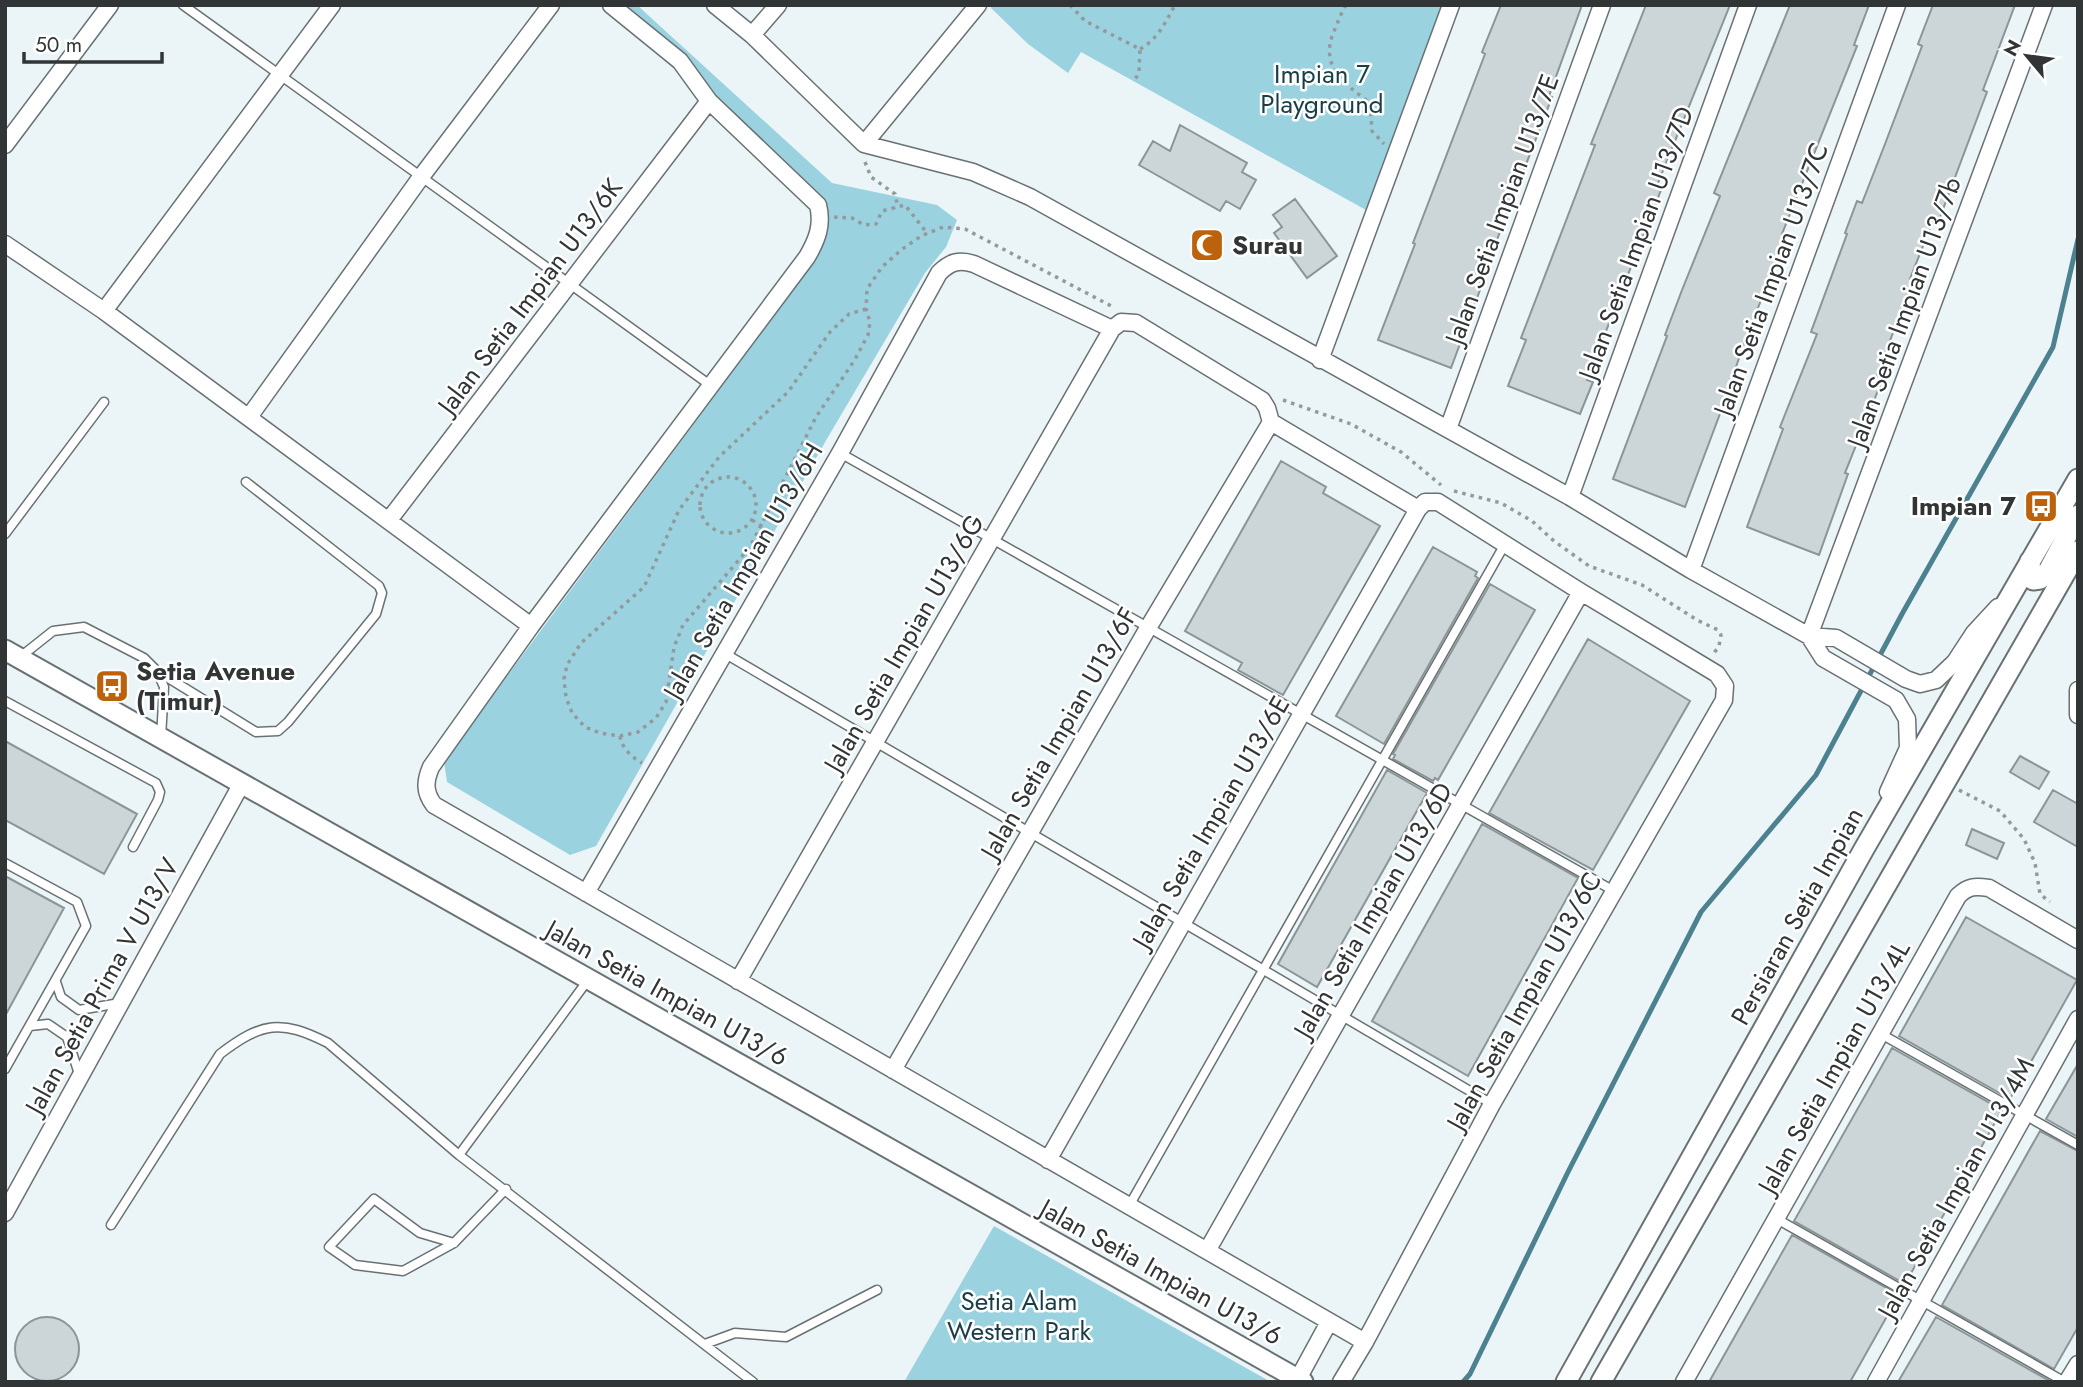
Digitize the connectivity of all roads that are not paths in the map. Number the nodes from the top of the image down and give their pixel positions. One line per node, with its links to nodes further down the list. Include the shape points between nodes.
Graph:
1 (110, 5): 18 (street)
2 (183, 5): 15 (lane)
3 (332, 5): 15 (street)
4 (551, 5): 19 (street)
5 (611, 5): 16 (street, via 680,61)
6 (715, 5): 14 (street)
7 (778, 5): 14 (street)
8 (978, 5): 17 (street)
9 (1451, 5): 24 (street)
10 (1602, 5): 29 (street, Jalan Setia Impian U13/7E)
11 (1748, 5): 33 (street, Jalan Setia Impian U13/7D)
12 (1897, 5): 42 (street, Jalan Setia Impian U13/7C)
13 (2044, 5): 47 (street, Jalan Setia Impian U13/7b)
14 (751, 35): 17 (street)
15 (280, 75): 19 (lane); 22 (street)
16 (709, 101): 21 (street, Jalan Setia Impian U13/6K); 25 (street, via 818,205 821,217 807,257)
17 (864, 144): 24 (street, via 973,172 1030,197)
18 (5, 145)
19 (421, 177): 21 (lane); 27 (street)
20 (5, 244): 22 (street)
21 (569, 285): 25 (lane); 36 (street, Jalan Setia Impian U13/6K)
22 (104, 311): 27 (street)
23 (1112, 329): 28 (street, via 1121,322 1136,323 1262,400); 30 (street, Jalan Setia Impian U13/6H, via 964,261 954,262 939,273); 38 (street, Jalan Setia Impian U13/6G)
24 (1320, 360): 29 (street)
25 (710, 385): 45 (street)
26 (104, 402): 37 (lane)
27 (249, 417): 36 (street)
28 (1270, 422): 34 (street); 46 (street, Jalan Setia Impian U13/6F)
29 (1448, 429): 33 (street)
30 (840, 453): 38 (lane); 48 (street, Jalan Setia Impian U13/6H)
31 (2078, 479): 41 (street, Persiaran Setia Impian)
32 (246, 482): 50 (lane, via 379,586 382,593 376,614 278,731 256,732)
33 (1570, 498): 42 (street)
34 (1418, 509): 39 (street, via 1425,502 1438,502); 53 (street, Jalan Setia Impian U13/6E)
35 (2078, 515): 41 (street, via 2040,579 2034,580)
36 (389, 520): 45 (street)
37 (5, 534)
38 (992, 539): 46 (lane); 56 (street, Jalan Setia Impian U13/6G)
39 (1505, 544): 44 (street); 57 (lane)
40 (2078, 551): 98 (street)
41 (2031, 561): 43 (street, Persiaran Setia Impian)
42 (1691, 570): 47 (street)
43 (2016, 587): 47 (street, via 1974,633 1955,662 1936,680 1920,684 1836,638); 62 (street, Persiaran Setia Impian)
44 (1581, 592): 59 (street, Jalan Setia Impian U13/6D); 64 (street, Jalan Setia Impian U13/6C, via 1717,674 1724,686 1724,700)
45 (531, 626): 65 (street, via 431,767 428,797 434,805)
46 (1148, 628): 53 (lane); 60 (street, Jalan Setia Impian U13/6F)
47 (1810, 636): 62 (street, via 1824,658 1896,700 1907,719 1908,748)
48 (724, 653): 56 (lane); 65 (street, Jalan Setia Impian U13/6H)
49 (12, 654): 50 (lane, via 53,631 84,627 144,657); 55 (street, Jalan Setia Impian U13/6)
50 (157, 671): 55 (lane, via 164,687)
51 (2078, 690): 54 (street)
52 (5, 701): 61 (lane, via 156,783 158,800)
53 (1301, 714): 57 (lane); 66 (street, Jalan Setia Impian U13/6E)
54 (2078, 715)
55 (161, 738): 58 (street, Jalan Setia Impian U13/6)
56 (875, 742): 60 (lane); 70 (street, Jalan Setia Impian U13/6G)
57 (1382, 760): 59 (lane); 68 (lane)
58 (242, 783): 69 (street, Jalan Setia Impian U13/6); 72 (street, Jalan Setia Prima V U13/V)
59 (1461, 805): 64 (lane); 73 (street, Jalan Setia Impian U13/6D)
60 (1030, 832): 66 (lane); 78 (street, Jalan Setia Impian U13/6F)
61 (133, 847)
62 (1864, 849): 102 (street, Persiaran Setia Impian)
63 (5, 863): 71 (lane, via 77,902 86,926)
64 (1614, 891): 80 (street, Jalan Setia Impian U13/6C)
65 (586, 893): 70 (street)
66 (1182, 922): 68 (lane); 84 (street, Jalan Setia Impian U13/6E)
67 (2078, 940): 76 (street, Jalan Setia Impian U13/4L, via 1989,888 1965,889)
68 (1263, 970): 73 (lane); 86 (lane)
69 (589, 979): 83 (lane); 99 (street, Jalan Setia Impian U13/6)
70 (738, 981): 78 (street)
71 (56, 982): 72 (lane, via 61,997 79,1010); 75 (lane)
72 (120, 1003): 79 (street, Jalan Setia Prima V U13/V)
73 (1341, 1016): 80 (lane); 91 (street, Jalan Setia Impian U13/6D)
74 (2078, 1018): 81 (street, Jalan Setia Impian U13/4M)
75 (30, 1026): 77 (lane); 79 (lane, via 48,1024 67,1037)
76 (1881, 1034): 81 (lane); 88 (street, Jalan Setia Impian U13/4L)
77 (5, 1069)
78 (893, 1070): 84 (street)
79 (80, 1076): 87 (street, Jalan Setia Prima V U13/V)
80 (1492, 1104): 95 (street, Jalan Setia Impian U13/6C)
81 (2024, 1115): 82 (lane); 93 (street, Jalan Setia Impian U13/4M)
82 (2078, 1145)
83 (459, 1155): 85 (lane); 89 (lane, via 328,1043 303,1030 263,1029 220,1054)
84 (1048, 1160): 86 (street)
85 (506, 1189): 90 (lane); 96 (lane)
86 (1129, 1206): 91 (street)
87 (5, 1213)
88 (1777, 1219): 93 (lane); 103 (street, Jalan Setia Impian U13/4L)
89 (111, 1226)
90 (454, 1243): 90 (lane, via 404,1271 355,1265 329,1247 374,1199 420,1233)
91 (1207, 1251): 94 (street)
92 (877, 1290): 96 (lane, via 786,1337 735,1333)
93 (1921, 1301): 104 (street, Jalan Setia Impian U13/4M); 105 (lane)
94 (1329, 1322): 95 (street); 99 (street)
95 (1365, 1342): 101 (street, Jalan Setia Impian U13/6C)
96 (705, 1345): 100 (lane)
97 (2078, 1364): 105 (street)
98 (1606, 1378)
99 (1300, 1380)
100 (753, 1382)
101 (1341, 1382)
102 (1566, 1382)
103 (1684, 1382)
104 (1877, 1382)
105 (2066, 1382)

